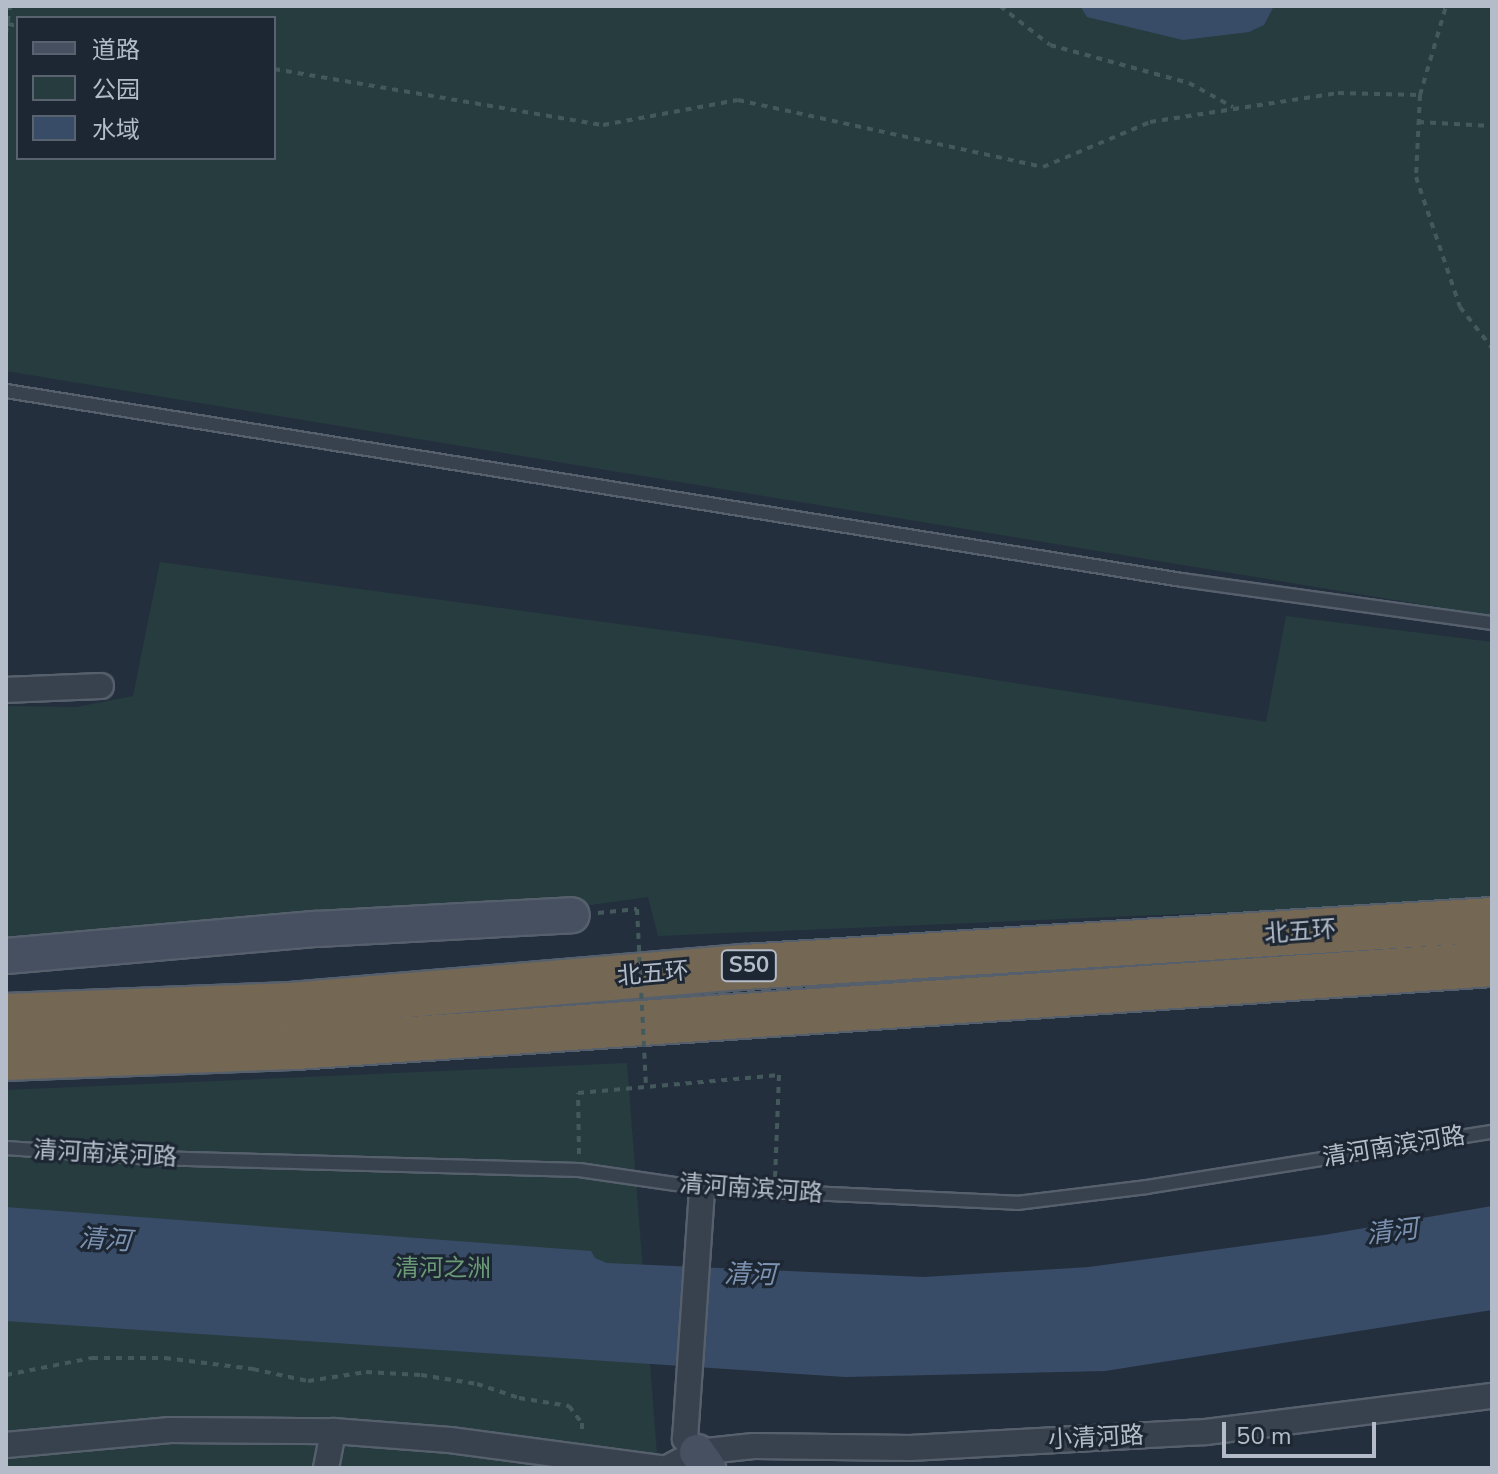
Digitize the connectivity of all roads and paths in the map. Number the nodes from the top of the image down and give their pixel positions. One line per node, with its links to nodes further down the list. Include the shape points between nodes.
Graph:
1 (10, 6): 4 (path)
2 (1000, 6): 8 (path, via 1050,45 1189,83)
3 (1446, 6): 7 (path)
4 (8, 24): 5 (path)
5 (6, 34)
6 (276, 69): 8 (path, via 603,125 738,100 1043,167 1150,122)
7 (1420, 95): 8 (path, via 1338,93); 9 (path)
8 (1235, 109)
9 (1418, 122): 10 (path); 11 (path, via 1416,177 1433,234 1460,307)
10 (1492, 126)
11 (1492, 348)
12 (6, 391): 13 (lane, via 1166,577)
13 (1492, 623)
14 (101, 686): 15 (street)
15 (6, 690)
16 (572, 915): 18 (street, via 317,929); 22 (path, bridge, via 637,909)
17 (1492, 920): 20 (highway, 北五环 / S50, via 745,967 289,1005)
18 (6, 956)
19 (1492, 964): 21 (highway, 北五环 / S50, via 296,1047)
20 (6, 1016)
21 (6, 1058)
22 (646, 1086): 25 (path, via 578,1093); 27 (path, via 779,1075)
23 (1492, 1132): 27 (lane, 清河南滨河路, via 1017,1203)
24 (6, 1148): 25 (lane, 清河南滨河路, via 152,1158)
25 (579, 1170): 26 (lane, 清河南滨河路)
26 (702, 1188): 27 (lane, 清河南滨河路); 33 (street, via 685,1439)
27 (775, 1193)
28 (6, 1375): 32 (path, via 92,1358 165,1358 308,1381 366,1372 421,1375 569,1406 582,1423)
29 (1492, 1396): 33 (street, 小清河路, via 1206,1432 910,1448 754,1446)
30 (333, 1431): 31 (street, via 170,1430); 32 (street); 34 (street)
31 (6, 1445)
32 (581, 1457): 35 (street)
33 (700, 1463): 35 (street)
34 (326, 1468)
35 (664, 1468)

